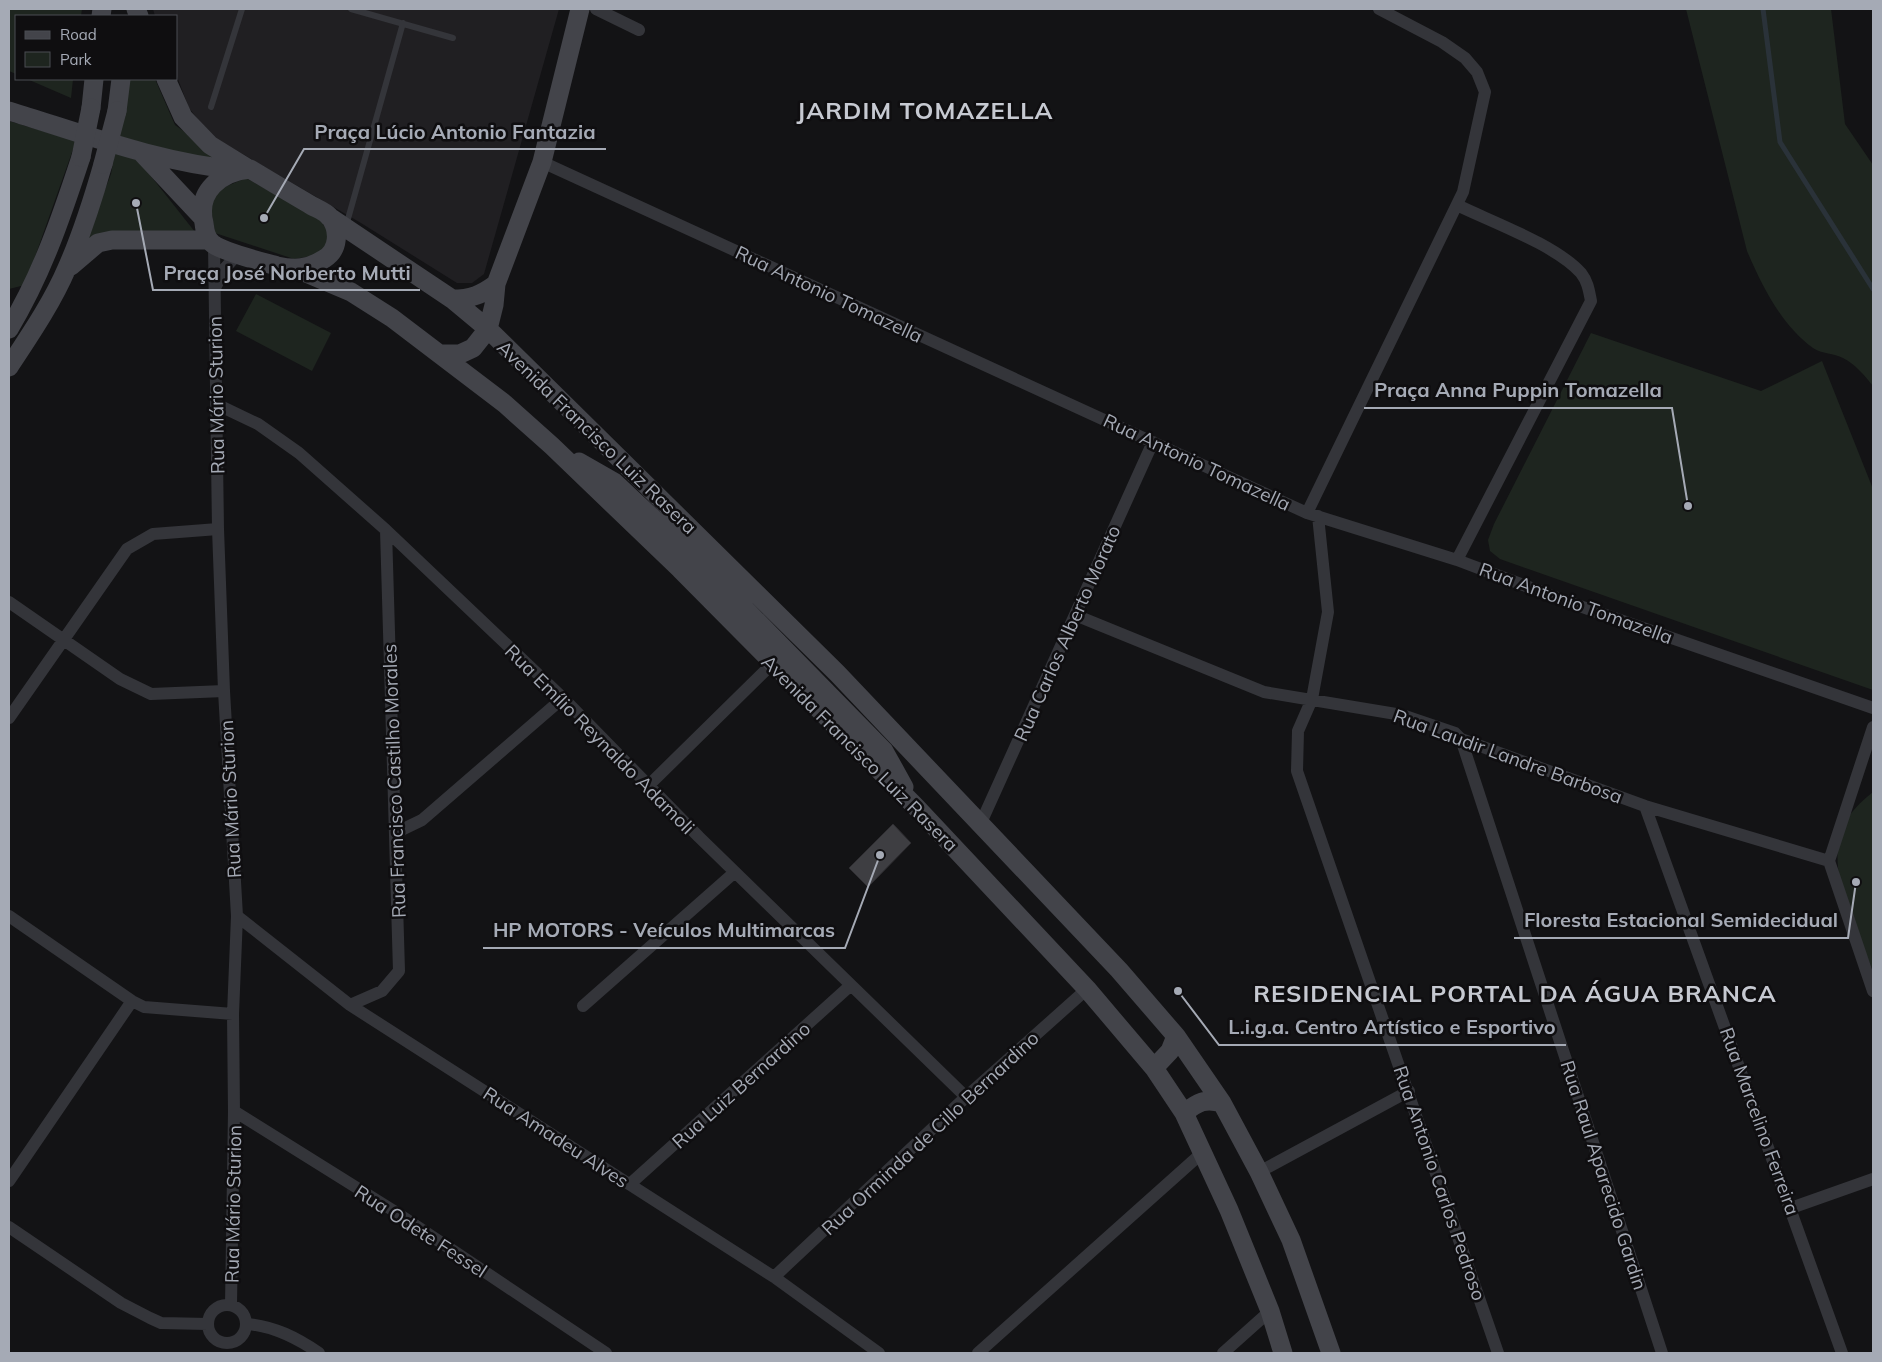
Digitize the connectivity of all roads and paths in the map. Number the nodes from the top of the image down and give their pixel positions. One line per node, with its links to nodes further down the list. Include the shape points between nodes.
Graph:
1 (242, 9): 12 (lane)
2 (351, 9): 6 (lane)
3 (580, 9): 15 (street)
4 (596, 9): 7 (street)
5 (1379, 9): 17 (street, via 1442,42 1465,58 1477,72 1485,92 1463,192)
6 (403, 23): 8 (lane); 20 (lane)
7 (639, 30)
8 (453, 38)
9 (94, 80): 26 (street, bridge, via 81,157 57,231)
10 (121, 80): 23 (street, bridge, via 117,111 89,214)
11 (166, 80): 16 (street, Avenida Francisco Luiz Rasera, via 183,117 210,145)
12 (211, 107)
13 (9, 112): 14 (street)
14 (141, 152): 16 (street, via 209,168); 19 (street)
15 (542, 162): 25 (street); 35 (street, Rua Antonio Tomazella)
16 (245, 170): 18 (street, Avenida Francisco Luiz Rasera); 19 (street, via 226,174 212,184 203,200)
17 (1457, 205): 37 (street); 40 (street, via 1547,248 1567,261 1589,286 1591,301)
18 (328, 216): 20 (street, Avenida Francisco Luiz Rasera); 24 (street, via 337,233 335,247 330,256)
19 (202, 218): 21 (street)
20 (346, 228): 28 (street, Avenida Francisco Luiz Rasera)
21 (211, 242): 22 (street, Avenida Francisco Luiz Rasera); 23 (street, via 112,240 98,244); 27 (street, Rua Mário Sturion)
22 (238, 254): 24 (street, Avenida Francisco Luiz Rasera); 27 (street, Rua Mário Sturion, via 225,268)
23 (67, 270): 33 (street, via 38,324)
24 (299, 270): 32 (street, Avenida Francisco Luiz Rasera, via 352,292)
25 (496, 284): 28 (street, via 469,299); 30 (street)
26 (31, 292): 29 (street); 31 (street)
27 (214, 294): 34 (street, Rua Mário Sturion)
28 (452, 299): 30 (street, Avenida Francisco Luiz Rasera)
29 (9, 302)
30 (488, 329): 32 (street, via 473,348 460,354); 55 (street, Avenida Francisco Luiz Rasera, via 837,673)
31 (9, 330)
32 (441, 354): 36 (street, Avenida Francisco Luiz Rasera)
33 (9, 367)
34 (216, 404): 38 (street, Rua Mário Sturion); 39 (street, Rua Emílio Reynaldo Adamoli, via 258,424 299,452)
35 (1153, 442): 37 (street, Rua Antonio Tomazella); 42 (street, Rua Carlos Alberto Morato)
36 (552, 446): 44 (street, Avenida Francisco Luiz Rasera, via 680,569); 54 (street, via 614,482 693,556 884,751)
37 (1313, 514): 40 (street, Rua Antonio Tomazella); 47 (street, Rua Antonio Carlos Pedroso, via 1328,612)
38 (218, 529): 43 (street, via 153,534 127,549); 45 (street, Rua Mário Sturion)
39 (386, 530): 46 (street, Rua Emílio Reynaldo Adamoli); 56 (street, Rua Francisco Castilho Morales)
40 (1457, 560): 48 (street, Rua Antonio Tomazella)
41 (9, 602): 43 (street)
42 (1075, 614): 47 (street, Rua Laudir Landre Barbosa, via 1264,692); 55 (street, Rua Carlos Alberto Morato)
43 (64, 640): 45 (street, via 120,678 151,694); 49 (street)
44 (772, 664): 52 (street); 54 (street, Avenida Francisco Luiz Rasera)
45 (224, 691): 60 (street, Rua Mário Sturion)
46 (563, 698): 52 (street, Rua Emílio Reynaldo Adamoli); 56 (street, via 422,820)
47 (1312, 699): 51 (street, Rua Laudir Landre Barbosa, via 1402,715 1455,733); 70 (street, Rua Antonio Carlos Pedroso, via 1298,731 1297,771)
48 (1873, 708)
49 (9, 718)
50 (1873, 727): 57 (street)
51 (1461, 739): 53 (street, Rua Laudir Landre Barbosa); 95 (street, Rua Raul Aparecido Gardin)
52 (648, 786): 58 (street, Rua Emílio Reynaldo Adamoli)
53 (1645, 806): 57 (street, Rua Laudir Landre Barbosa); 80 (street, Rua Marcelino Ferreira)
54 (917, 808): 62 (street, Avenida Francisco Luiz Rasera)
55 (980, 825): 68 (street, Avenida Francisco Luiz Rasera, via 1112,962)
56 (395, 833): 65 (street, Rua Francisco Castilho Morales, via 399,971 382,991)
57 (1829, 861): 63 (street)
58 (735, 872): 61 (street, Rua Emílio Reynaldo Adamoli); 66 (street)
59 (9, 916): 64 (street)
60 (237, 916): 65 (street, Rua Amadeu Alves); 67 (street, Rua Mário Sturion)
61 (851, 985): 71 (street, Rua Emílio Reynaldo Adamoli); 79 (street, Rua Luiz Bernardino)
62 (1087, 990): 69 (street, Avenida Francisco Luiz Rasera); 71 (street, Rua Orminda de Cillo Bernardino)
63 (1873, 991)
64 (132, 1002): 67 (street, via 144,1006); 78 (street)
65 (350, 1006): 79 (street, Rua Amadeu Alves)
66 (583, 1006)
67 (233, 1014): 73 (street, Rua Mário Sturion)
68 (1176, 1036): 69 (street, via 1170,1051); 72 (street, Avenida Francisco Luiz Rasera)
69 (1154, 1068): 74 (street, Avenida Francisco Luiz Rasera)
70 (1409, 1091): 76 (street); 94 (street, Rua Antonio Carlos Pedroso)
71 (966, 1096): 82 (street, Rua Orminda de Cillo Bernardino)
72 (1222, 1103): 74 (street, via 1208,1099); 76 (street, Avenida Francisco Luiz Rasera)
73 (234, 1111): 83 (street, Rua Mário Sturion); 88 (street, Rua Odete Fessel, via 394,1211)
74 (1184, 1113): 75 (street, Avenida Francisco Luiz Rasera)
75 (1202, 1152): 84 (street, Avenida Francisco Luiz Rasera, via 1230,1210); 90 (street)
76 (1260, 1172): 93 (street, Avenida Francisco Luiz Rasera, via 1292,1240)
77 (1873, 1179): 80 (street)
78 (9, 1181)
79 (630, 1184): 82 (street, Rua Amadeu Alves)
80 (1792, 1208): 96 (street, Rua Marcelino Ferreira)
81 (9, 1227): 85 (street, via 121,1303 150,1318 162,1323)
82 (774, 1277): 89 (street, Rua Amadeu Alves)
83 (231, 1305): 85 (street, via 212,1312); 86 (street, via 242,1312)
84 (1270, 1312): 91 (street); 92 (street, Avenida Francisco Luiz Rasera)
85 (208, 1324): 86 (street, via 212,1337 224,1344 242,1337)
86 (247, 1324): 87 (street, via 261,1325 289,1335)
87 (319, 1353)
88 (606, 1353)
89 (879, 1353)
90 (978, 1353)
91 (1223, 1353)
92 (1283, 1353)
93 (1332, 1353)
94 (1498, 1353)
95 (1662, 1353)
96 (1842, 1353)

